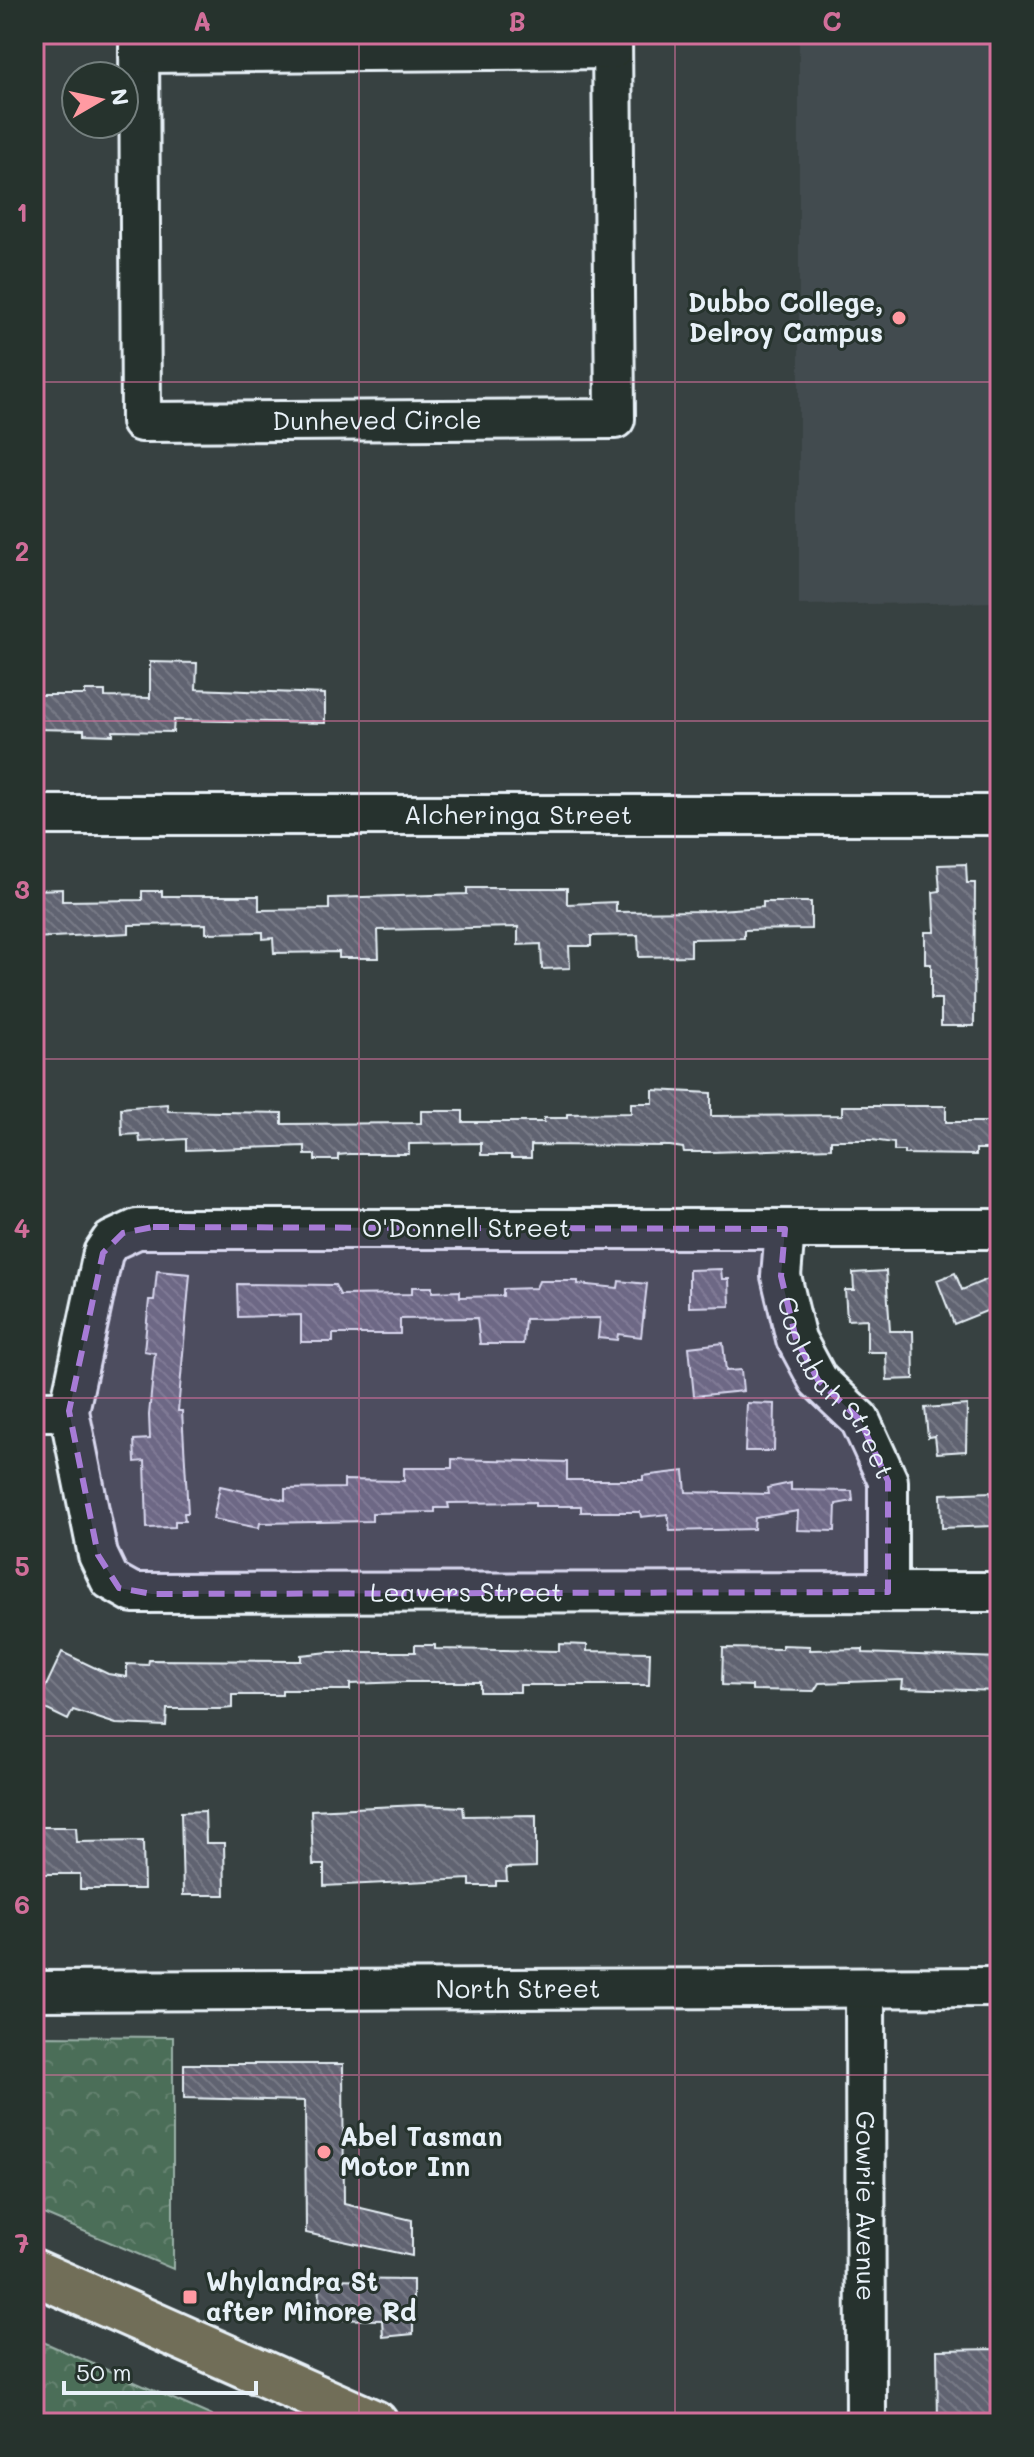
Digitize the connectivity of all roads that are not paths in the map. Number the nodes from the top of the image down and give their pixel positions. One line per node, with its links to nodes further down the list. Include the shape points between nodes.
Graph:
1 (612, 42): 2 (street); 2 (street, Dunheved Circle, via 615,419 141,422)
2 (139, 44)
3 (34, 815): 4 (street, Alcheringa Street)
4 (1000, 815)
5 (785, 1229): 6 (street, O'Donnell Street); 7 (street, O'Donnell Street, via 137,1229 111,1241 103,1253); 8 (street, Coolabah Street, via 781,1276 796,1339 818,1380 860,1420 888,1481)
6 (1000, 1229)
7 (51, 1411): 8 (street, Leavers Street, via 98,1555 110,1580 133,1593)
8 (888, 1592): 9 (street, Leavers Street)
9 (1000, 1592)
10 (1000, 1987): 11 (street, North Street)
11 (865, 1988): 12 (street, North Street); 15 (street, Gowrie Avenue)
12 (34, 1991)
13 (34, 2272): 14 (highway)
14 (375, 2423)
15 (866, 2423)

